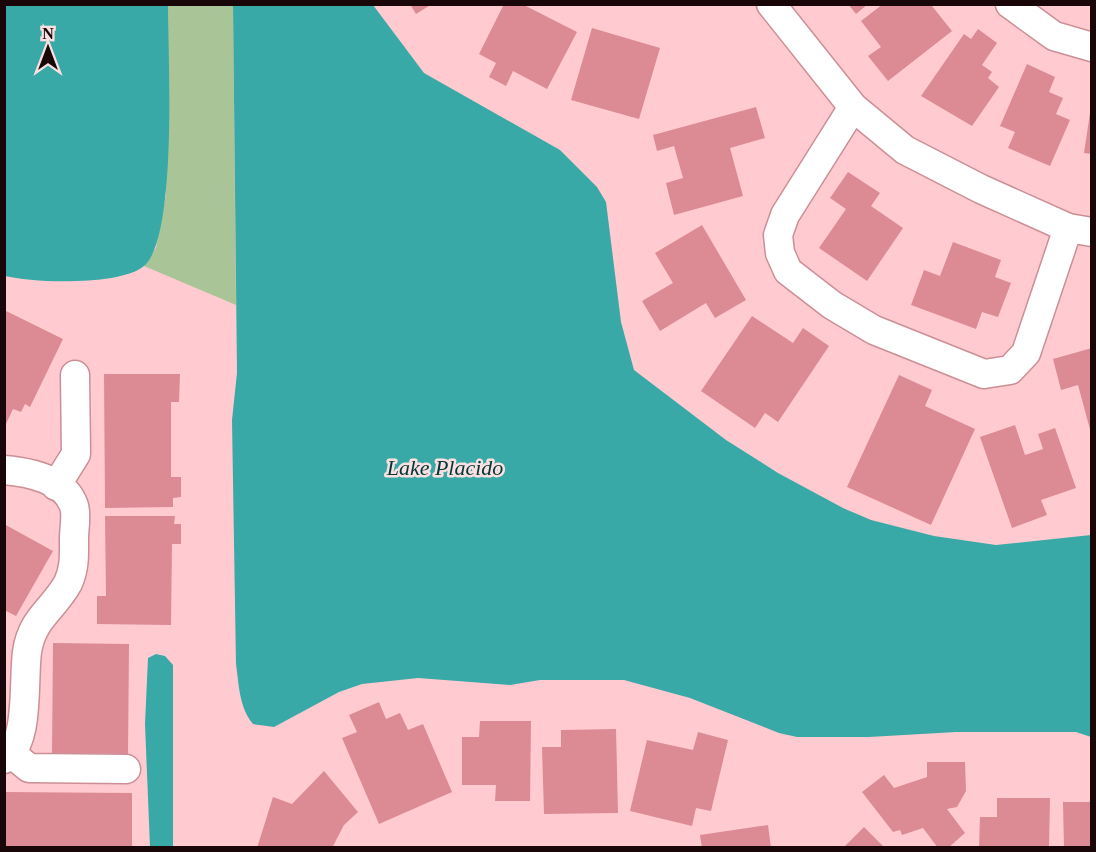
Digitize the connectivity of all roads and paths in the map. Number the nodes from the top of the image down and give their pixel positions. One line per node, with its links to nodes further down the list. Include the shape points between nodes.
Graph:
1 (771, 4): 4 (street)
2 (1010, 4): 3 (street, via 1054,36)
3 (1092, 47)
4 (853, 107): 5 (street, via 905,150 981,189); 5 (street, via 785,215 778,235 788,271 832,305 874,330 984,374 1010,370 1026,353)
5 (1080, 230)
6 (75, 375): 8 (street, via 76,454)
7 (4, 470): 8 (street, via 29,473)
8 (56, 486): 9 (street, via 74,506 75,564 68,583 40,616 30,635 22,706 24,727)
9 (8, 757): 10 (street, via 29,768)
10 (126, 769)

